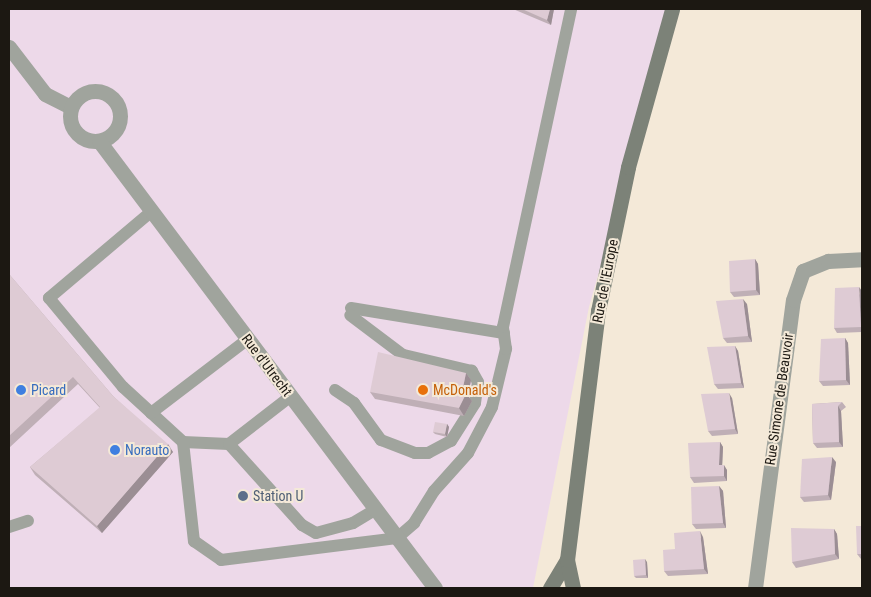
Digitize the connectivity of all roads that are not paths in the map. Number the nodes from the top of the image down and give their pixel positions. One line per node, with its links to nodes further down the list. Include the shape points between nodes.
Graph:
1 (571, 9): 8 (lane)
2 (672, 9): 19 (street, Rue de l'Europe, via 628,167 598,311)
3 (9, 47): 4 (street, via 45,94)
4 (71, 107): 5 (street, via 76,132); 5 (street, via 88,91 104,92 114,99 120,112 118,127)
5 (100, 141): 6 (street, Rue d'Utrecht)
6 (152, 210): 9 (street, Rue d'Utrecht); 12 (lane, via 49,298)
7 (862, 259): 23 (street, Rue Simone de Beauvoir, via 828,261 803,271 794,300)
8 (504, 333): 10 (lane, via 350,312 403,355 472,371 478,382 475,403 451,441 428,453 416,453 381,440 354,403); 18 (lane, via 506,349 486,424 414,523)
9 (248, 339): 11 (street, Rue d'Utrecht); 12 (lane)
10 (335, 390)
11 (291, 396): 14 (lane); 15 (street, Rue d'Utrecht)
12 (151, 413): 13 (lane)
13 (183, 442): 14 (lane); 18 (lane, via 194,541 221,560)
14 (229, 444): 15 (lane, via 302,524 316,533 353,523)
15 (376, 509): 18 (street, Rue d'Utrecht)
16 (28, 521): 17 (lane)
17 (9, 526)
18 (397, 538): 20 (street, Rue d'Utrecht)
19 (567, 560): 21 (street, Rue de l'Europe); 22 (street, Rue de l'Europe)
20 (435, 588)
21 (550, 588)
22 (573, 588)
23 (756, 588)

